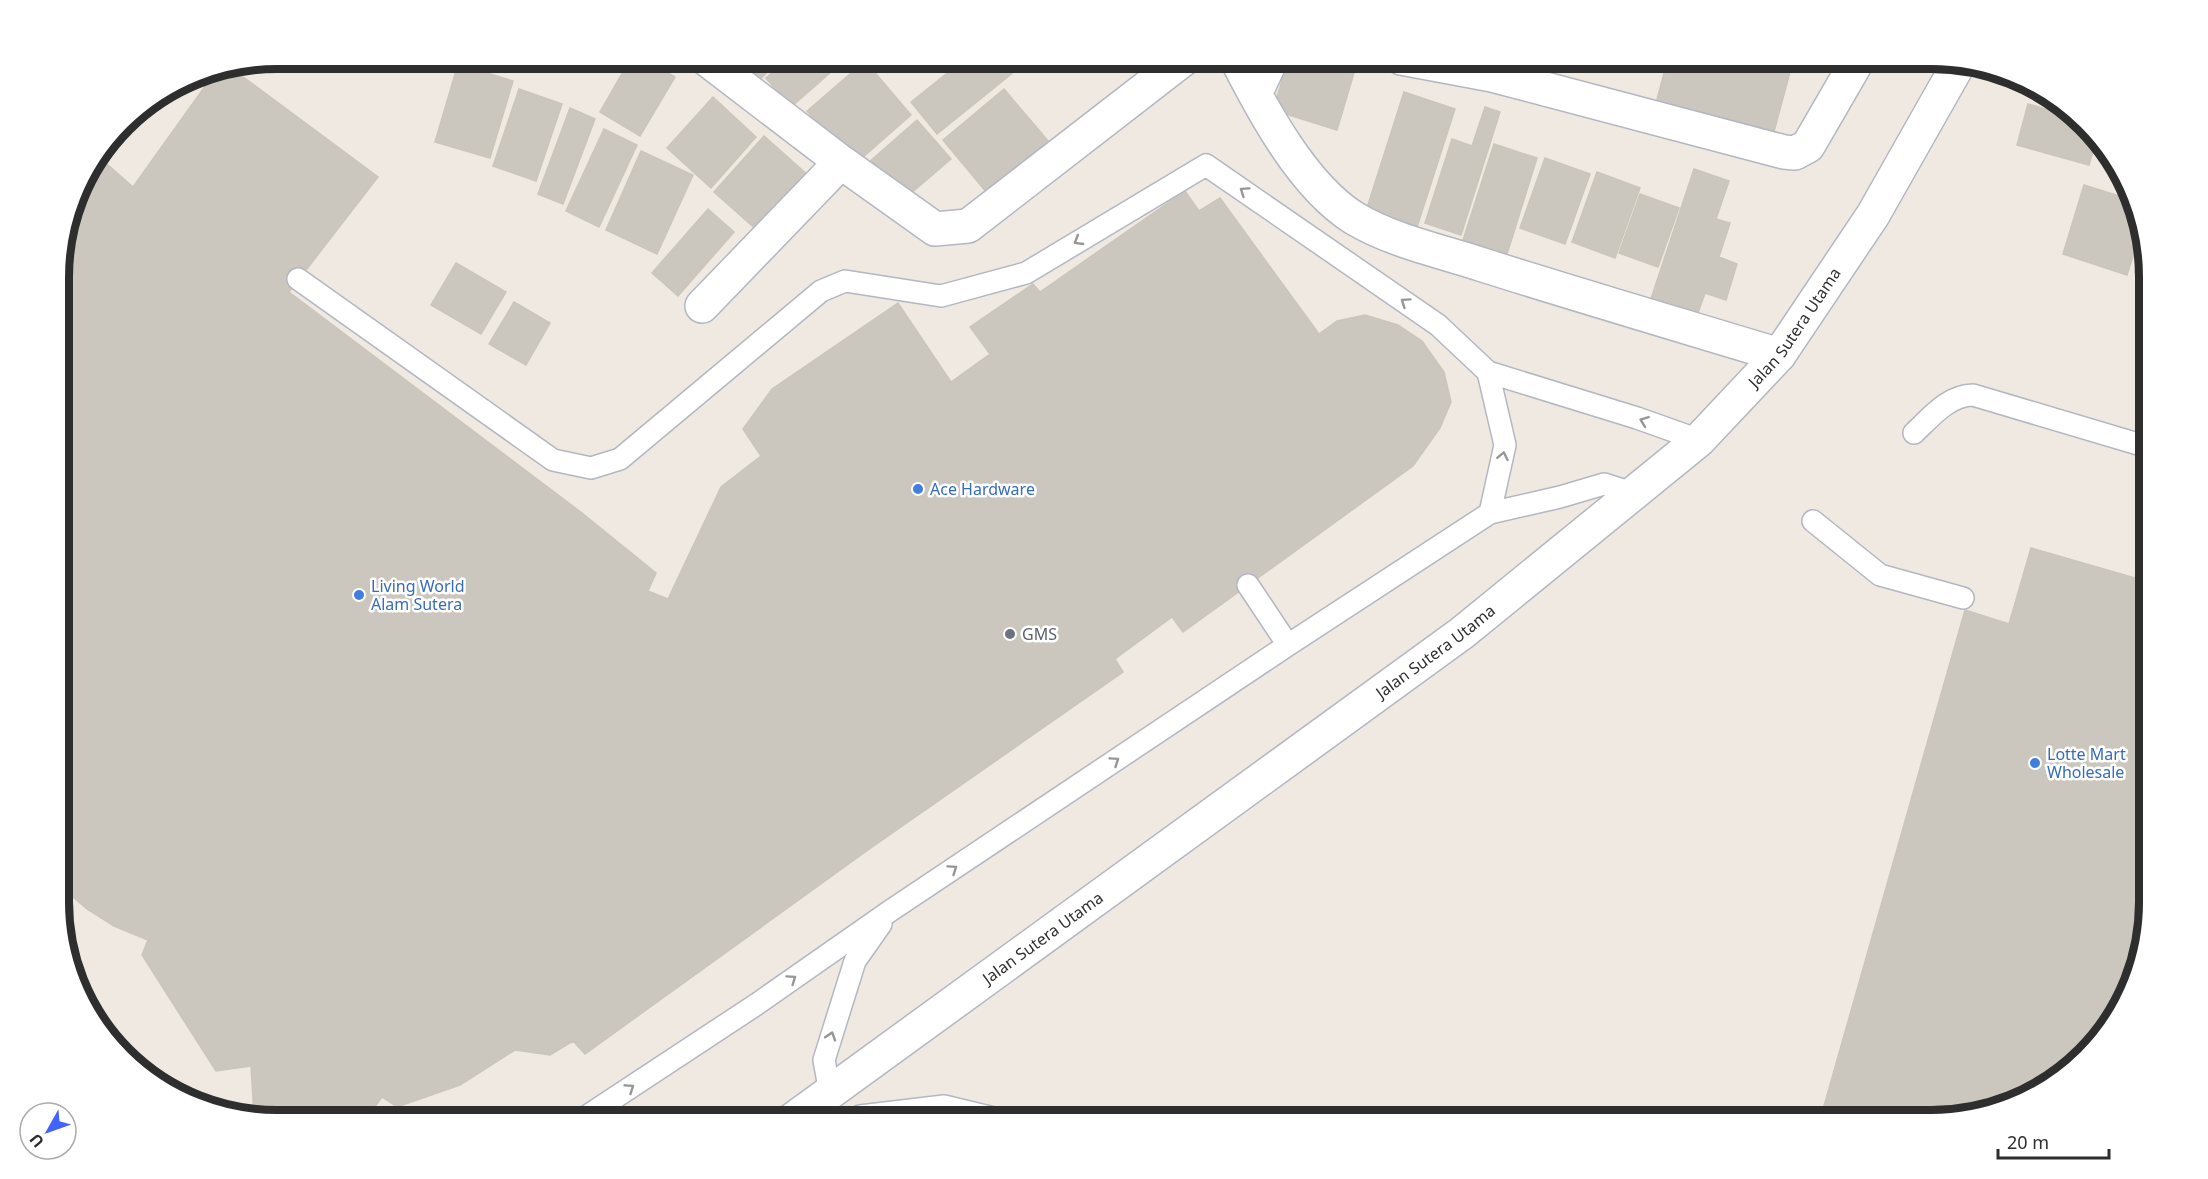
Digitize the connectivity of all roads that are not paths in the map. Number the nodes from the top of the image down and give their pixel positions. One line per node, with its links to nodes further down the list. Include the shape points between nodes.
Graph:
1 (719, 69): 9 (street)
2 (1171, 69): 9 (street, via 968,226 935,228)
3 (1242, 69): 8 (street)
4 (1267, 69): 8 (street)
5 (1501, 69): 6 (street, via 1784,153 1795,153 1808,146)
6 (1853, 69)
7 (1955, 71): 12 (street, Jalan Sutera Utama, via 1873,215)
8 (1255, 94): 12 (street, via 1277,132 1319,188 1354,218 1393,236 1534,282)
9 (841, 162): 11 (street)
10 (298, 279): 13 (lane, one-way to 10, via 1438,325 1206,165 1029,278 941,296 845,281 821,291 620,459 591,468 553,460)
11 (702, 306)
12 (1779, 355): 15 (street, Jalan Sutera Utama)
13 (1488, 372): 15 (lane, one-way to 13); 19 (lane, one-way to 13, via 1505,445)
14 (1914, 433): 16 (lane, via 1956,398 1973,395)
15 (1699, 440): 18 (street, Jalan Sutera Utama)
16 (2139, 444)
17 (1560, 497): 18 (lane, via 1594,493); 18 (lane, via 1611,475); 19 (lane)
18 (1631, 497): 25 (street, Jalan Sutera Utama, via 1452,640)
19 (1490, 513): 23 (lane)
20 (1814, 521): 22 (lane, via 1880,575)
21 (1248, 585): 23 (lane)
22 (1964, 598)
23 (1288, 645): 24 (lane, one-way to 23)
24 (890, 911): 25 (lane, one-way to 24, via 824,1060 855,961); 26 (lane, one-way to 24)
25 (830, 1093): 27 (street, Jalan Sutera Utama)
26 (596, 1110)
27 (806, 1110)
28 (910, 1110): 29 (lane, via 944,1106)
29 (961, 1110)

